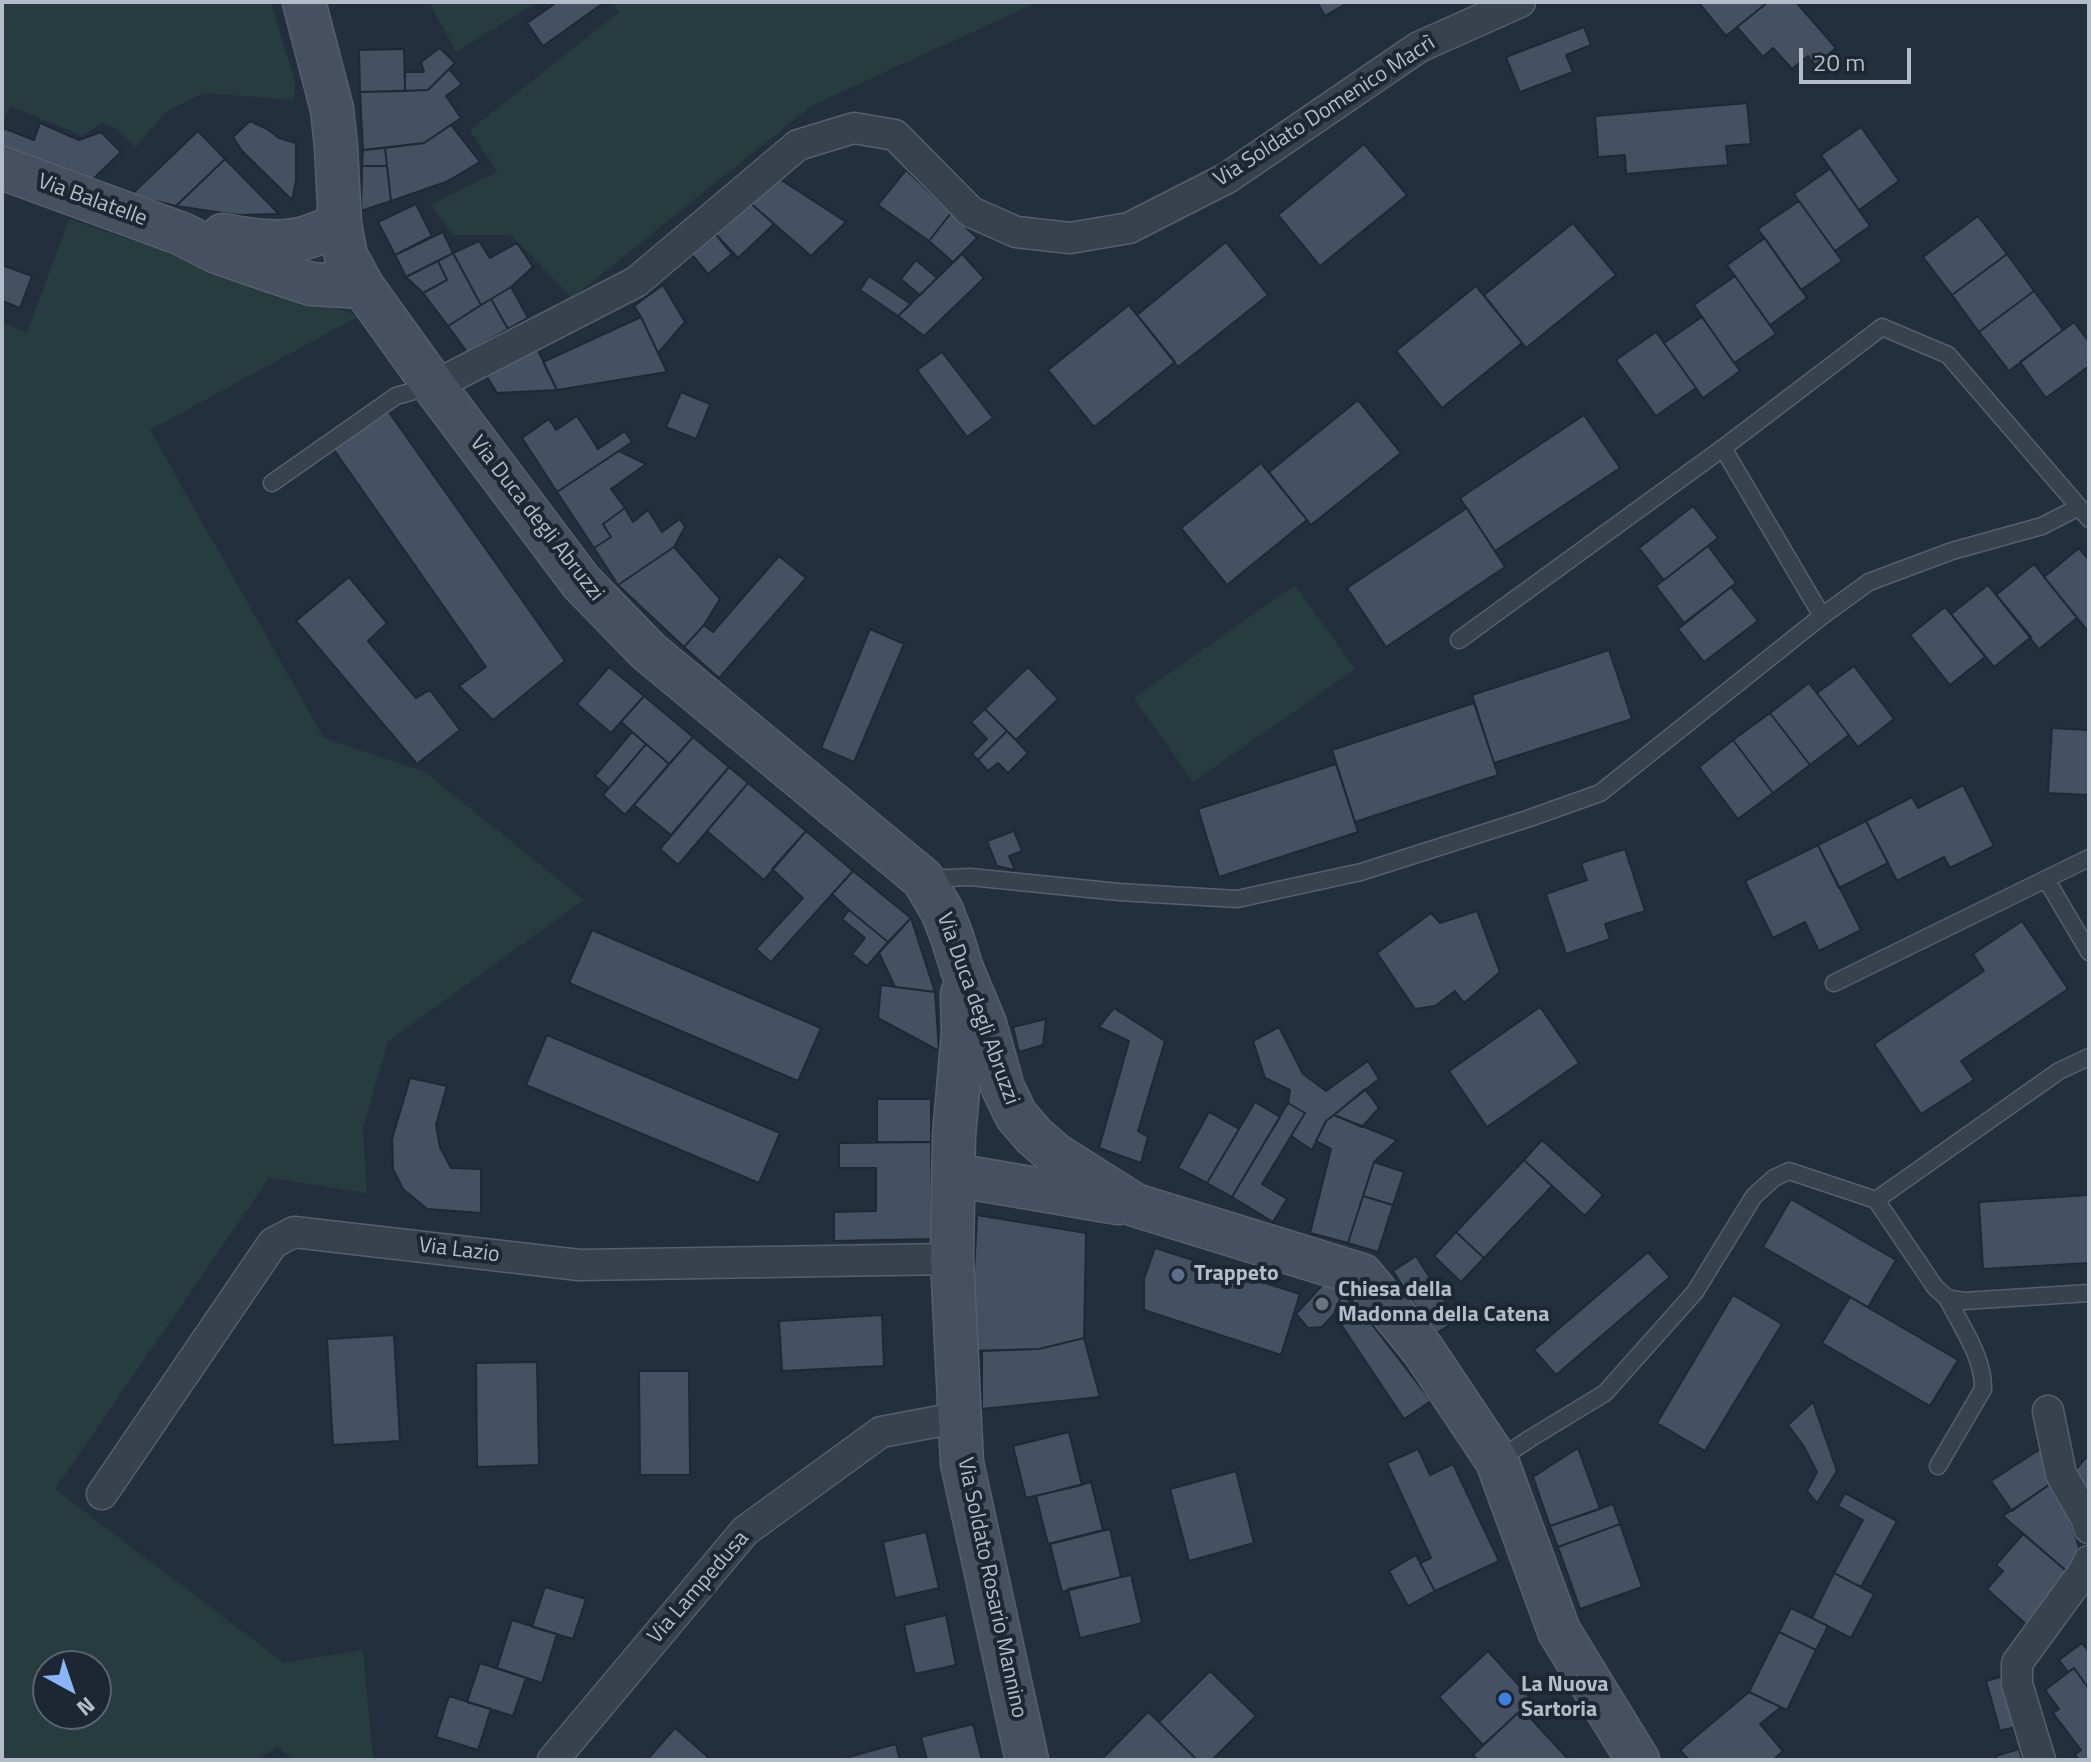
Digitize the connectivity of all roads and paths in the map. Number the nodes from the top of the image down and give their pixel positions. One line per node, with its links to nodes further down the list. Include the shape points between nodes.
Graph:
1 (304, 2): 4 (main road, Via Duca degli Abruzzi, via 332,109)
2 (1520, 2): 7 (street, Via Soldato Domenico Macrì, via 1419,47 1227,178 1129,228 1070,238 1016,232 971,212 895,135 854,128 798,145 636,282)
3 (2, 168): 5 (main road, Via Balatelle)
4 (340, 224): 5 (main road, via 278,242); 6 (main road, Via Duca degli Abruzzi, via 346,256)
5 (182, 234): 6 (main road, via 217,252 311,284)
6 (363, 287): 7 (main road, Via Duca degli Abruzzi)
7 (434, 386): 9 (lane, via 396,396); 14 (main road, Via Duca degli Abruzzi, via 581,582 648,651)
8 (1723, 448): 10 (lane, via 1882,327 1948,355); 11 (lane); 12 (lane)
9 (272, 483)
10 (2084, 513): 11 (lane, via 1952,551 1869,582)
11 (1822, 616): 14 (lane, via 1600,793 1361,872 1237,899 970,877)
12 (1459, 640)
13 (2089, 858): 15 (lane)
14 (923, 879): 17 (main road, Via Duca degli Abruzzi, via 942,911)
15 (2046, 879): 16 (lane); 18 (lane)
16 (2089, 952)
17 (962, 969): 20 (main road, Via Soldato Rosario Mannino); 22 (main road, Via Duca degli Abruzzi, via 1016,1115 1056,1155)
18 (1834, 983)
19 (2089, 1057): 21 (lane, via 2059,1071)
20 (954, 1175): 22 (main road); 23 (main road, Via Soldato Rosario Mannino)
21 (1876, 1200): 25 (lane); 28 (lane, via 1789,1171 1774,1178 1754,1196 1695,1292 1605,1393)
22 (1135, 1205): 28 (main road, Via Duca degli Abruzzi, via 1362,1275 1423,1350)
23 (952, 1259): 27 (main road, Via Soldato Rosario Mannino); 30 (street, Via Lazio, via 579,1265 294,1232 273,1243)
24 (2089, 1293): 25 (lane)
25 (1947, 1298): 29 (lane, via 1979,1361 1983,1389)
26 (2048, 1411): 31 (street, via 2061,1474)
27 (961, 1417): 33 (street, Via Lampedusa, via 881,1432 745,1531); 34 (main road, Via Soldato Rosario Mannino, via 962,1463)
28 (1497, 1461): 35 (main road, Via Duca degli Abruzzi, via 1559,1631)
29 (1938, 1466)
30 (102, 1494)
31 (2088, 1522)
32 (2089, 1561): 36 (street, via 2017,1663 2017,1684)
33 (553, 1760)
34 (1027, 1760)
35 (1638, 1760)
36 (2040, 1760)

